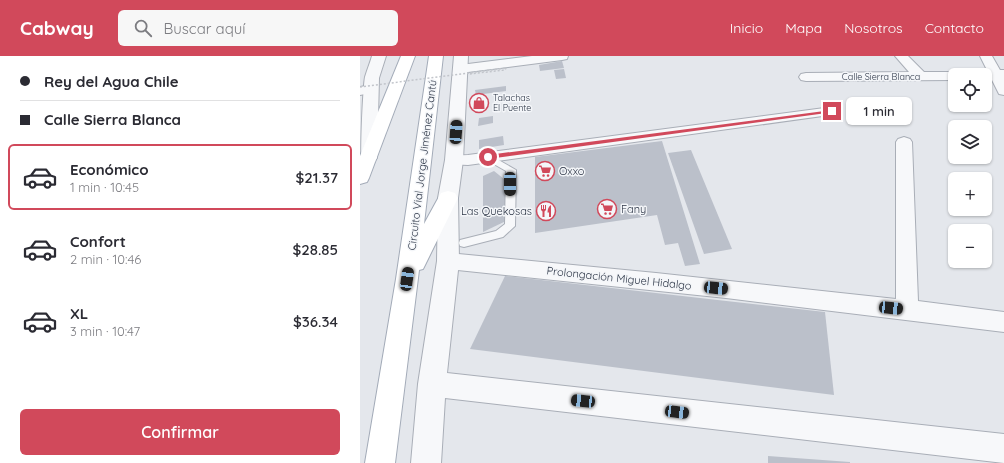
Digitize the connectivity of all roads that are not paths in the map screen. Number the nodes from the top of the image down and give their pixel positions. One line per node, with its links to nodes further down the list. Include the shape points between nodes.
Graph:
1 (379, 56): 12 (street, via 372,78)
2 (408, 56): 17 (main road)
3 (436, 56): 23 (main road, Circuito Vial Jorge Jiménez Cantú)
4 (562, 56): 7 (street)
5 (901, 56): 11 (street)
6 (986, 56): 8 (street)
7 (460, 63): 18 (street)
8 (1000, 74): 13 (street)
9 (948, 76): 11 (street, Calle Sierra Blanca)
10 (806, 77): 11 (street, Calle Sierra Blanca)
11 (921, 77)
12 (364, 89): 17 (street)
13 (1004, 91)
14 (832, 111): 16 (street)
15 (904, 142): 24 (street)
16 (488, 157): 18 (street); 21 (lane, via 510,170 510,226 499,234)
17 (368, 158): 19 (main road)
18 (454, 160): 20 (street)
19 (360, 178)
20 (448, 198): 22 (street); 23 (main road)
21 (464, 243)
22 (448, 261): 24 (street, Prolongación Miguel Hidalgo); 26 (street)
23 (407, 279): 28 (main road, Circuito Vial Jorge Jiménez Cantú)
24 (907, 310): 25 (street, Prolongación Miguel Hidalgo)
25 (1004, 322)
26 (432, 384): 27 (street); 29 (street)
27 (1004, 449)
28 (380, 463)
29 (426, 463)

